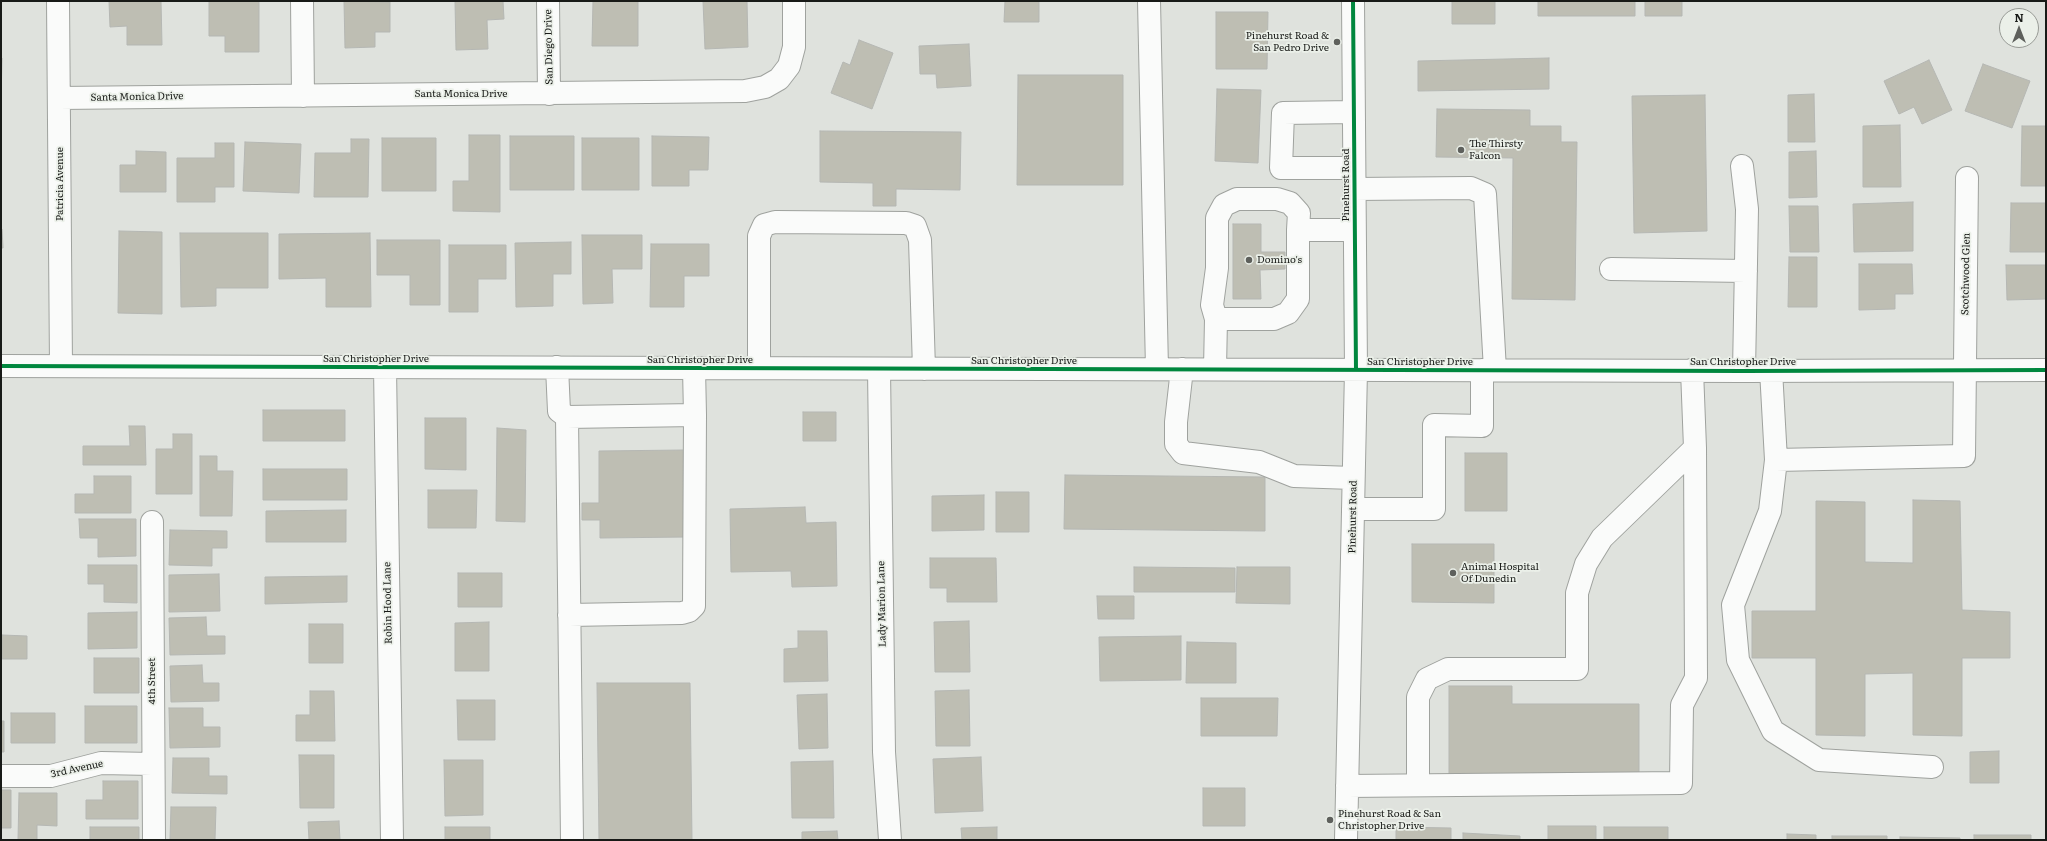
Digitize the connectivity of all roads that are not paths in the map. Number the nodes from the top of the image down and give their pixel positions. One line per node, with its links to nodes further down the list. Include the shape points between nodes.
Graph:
1 (58, 1): 9 (street, Patricia Avenue)
2 (302, 1): 8 (street)
3 (548, 1): 7 (street, San Diego Drive)
4 (794, 1): 7 (street, Santa Monica Drive, via 794,47 789,66 778,79 765,87 745,91)
5 (1149, 1): 27 (street)
6 (1353, 1): 10 (street, Pinehurst Road)
7 (549, 94): 8 (street, Santa Monica Drive)
8 (303, 96): 9 (street, Santa Monica Drive)
9 (59, 98): 20 (street, Patricia Avenue)
10 (1353, 112): 13 (street, Pinehurst Road); 13 (street, via 1283,113 1281,168)
11 (1742, 166): 17 (street, via 1746,209)
12 (1967, 178): 34 (street, Scotchwood Glen)
13 (1354, 179): 15 (street, Pinehurst Road); 31 (street, via 1471,188 1485,194)
14 (1298, 230): 15 (street); 18 (street, via 1298,299 1288,314 1274,319); 18 (street, via 1299,213 1290,203 1277,199 1237,199 1224,205 1217,218 1217,268 1212,305)
15 (1354, 230): 30 (street, Pinehurst Road)
16 (1610, 269): 17 (street)
17 (1746, 270): 36 (street)
18 (1216, 319): 29 (street)
19 (1, 366): 20 (street, San Christopher Drive)
20 (61, 366): 21 (street, San Christopher Drive)
21 (385, 367): 22 (street, San Christopher Drive); 51 (street, Robin Hood Lane)
22 (557, 367): 23 (street, San Christopher Drive); 38 (street, via 559,411)
23 (694, 368): 24 (street, San Christopher Drive); 37 (street)
24 (758, 368): 25 (street, San Christopher Drive); 26 (street, via 759,236 764,225 775,222 906,222 915,226 920,240)
25 (879, 369): 26 (street, San Christopher Drive); 53 (street, Lady Marion Lane, via 884,752)
26 (924, 369): 27 (street, San Christopher Drive)
27 (1157, 369): 28 (street, San Christopher Drive)
28 (1182, 369): 29 (street, San Christopher Drive); 41 (street, via 1176,444 1183,453 1259,462 1294,476)
29 (1215, 369): 30 (street, San Christopher Drive)
30 (1356, 370): 31 (street, San Christopher Drive); 41 (street, Pinehurst Road)
31 (1489, 370): 32 (street, San Christopher Drive); 42 (street, via 1482,426 1434,425 1434,509)
32 (1692, 370): 36 (street, San Christopher Drive); 39 (street)
33 (1771, 370): 34 (street, San Christopher Drive); 36 (street, San Christopher Drive); 40 (street)
34 (1964, 370): 35 (street, San Christopher Drive); 40 (street, Scotchwood Glen, via 1964,456)
35 (2046, 370)
36 (1744, 371)
37 (695, 415): 38 (street); 44 (street, via 694,606 682,613)
38 (567, 417): 44 (street)
39 (1695, 448): 49 (street, via 1602,538 1586,564 1576,593 1577,669 1448,669 1428,679 1418,697); 49 (street, via 1696,678 1682,705 1681,783)
40 (1776, 460): 46 (street, via 1770,511 1733,605 1738,660 1773,731 1819,760)
41 (1353, 478): 42 (street, Pinehurst Road)
42 (1353, 509): 48 (street, Pinehurst Road)
43 (152, 522): 45 (street, 4th Street)
44 (569, 615): 52 (street)
45 (152, 764): 47 (street, 3rd Avenue, via 101,763 51,776); 50 (street, 4th Street)
46 (1932, 766)
47 (1, 776)
48 (1347, 786): 49 (street); 54 (street, Pinehurst Road)
49 (1418, 786)
50 (154, 840)
51 (392, 840)
52 (572, 840)
53 (890, 840)
54 (1346, 840)

